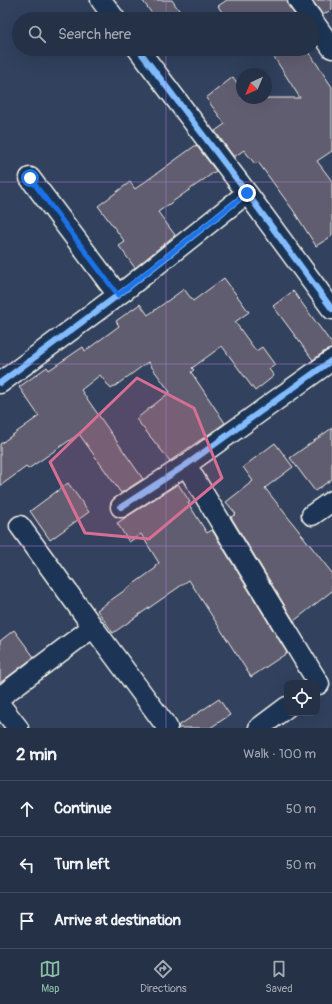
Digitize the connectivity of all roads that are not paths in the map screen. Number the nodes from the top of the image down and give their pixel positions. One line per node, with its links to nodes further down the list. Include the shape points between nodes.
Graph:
1 (101, 0): 3 (street)
2 (298, 0): 4 (street)
3 (110, 12)
4 (308, 12)
5 (320, 27): 6 (street)
6 (332, 48)
7 (143, 56): 9 (street)
8 (30, 178): 10 (street)
9 (247, 193): 10 (street); 11 (street)
10 (118, 295): 13 (street)
11 (332, 309)
12 (332, 360): 14 (street)
13 (0, 383)
14 (186, 465): 16 (street); 20 (street)
15 (332, 501): 17 (street)
16 (121, 507)
17 (312, 515)
18 (20, 526): 19 (street)
19 (93, 627): 21 (street); 24 (street)
20 (323, 680)
21 (0, 697)
22 (0, 705): 25 (street)
23 (284, 709): 26 (street)
24 (167, 727)
25 (18, 728)
26 (259, 728)

